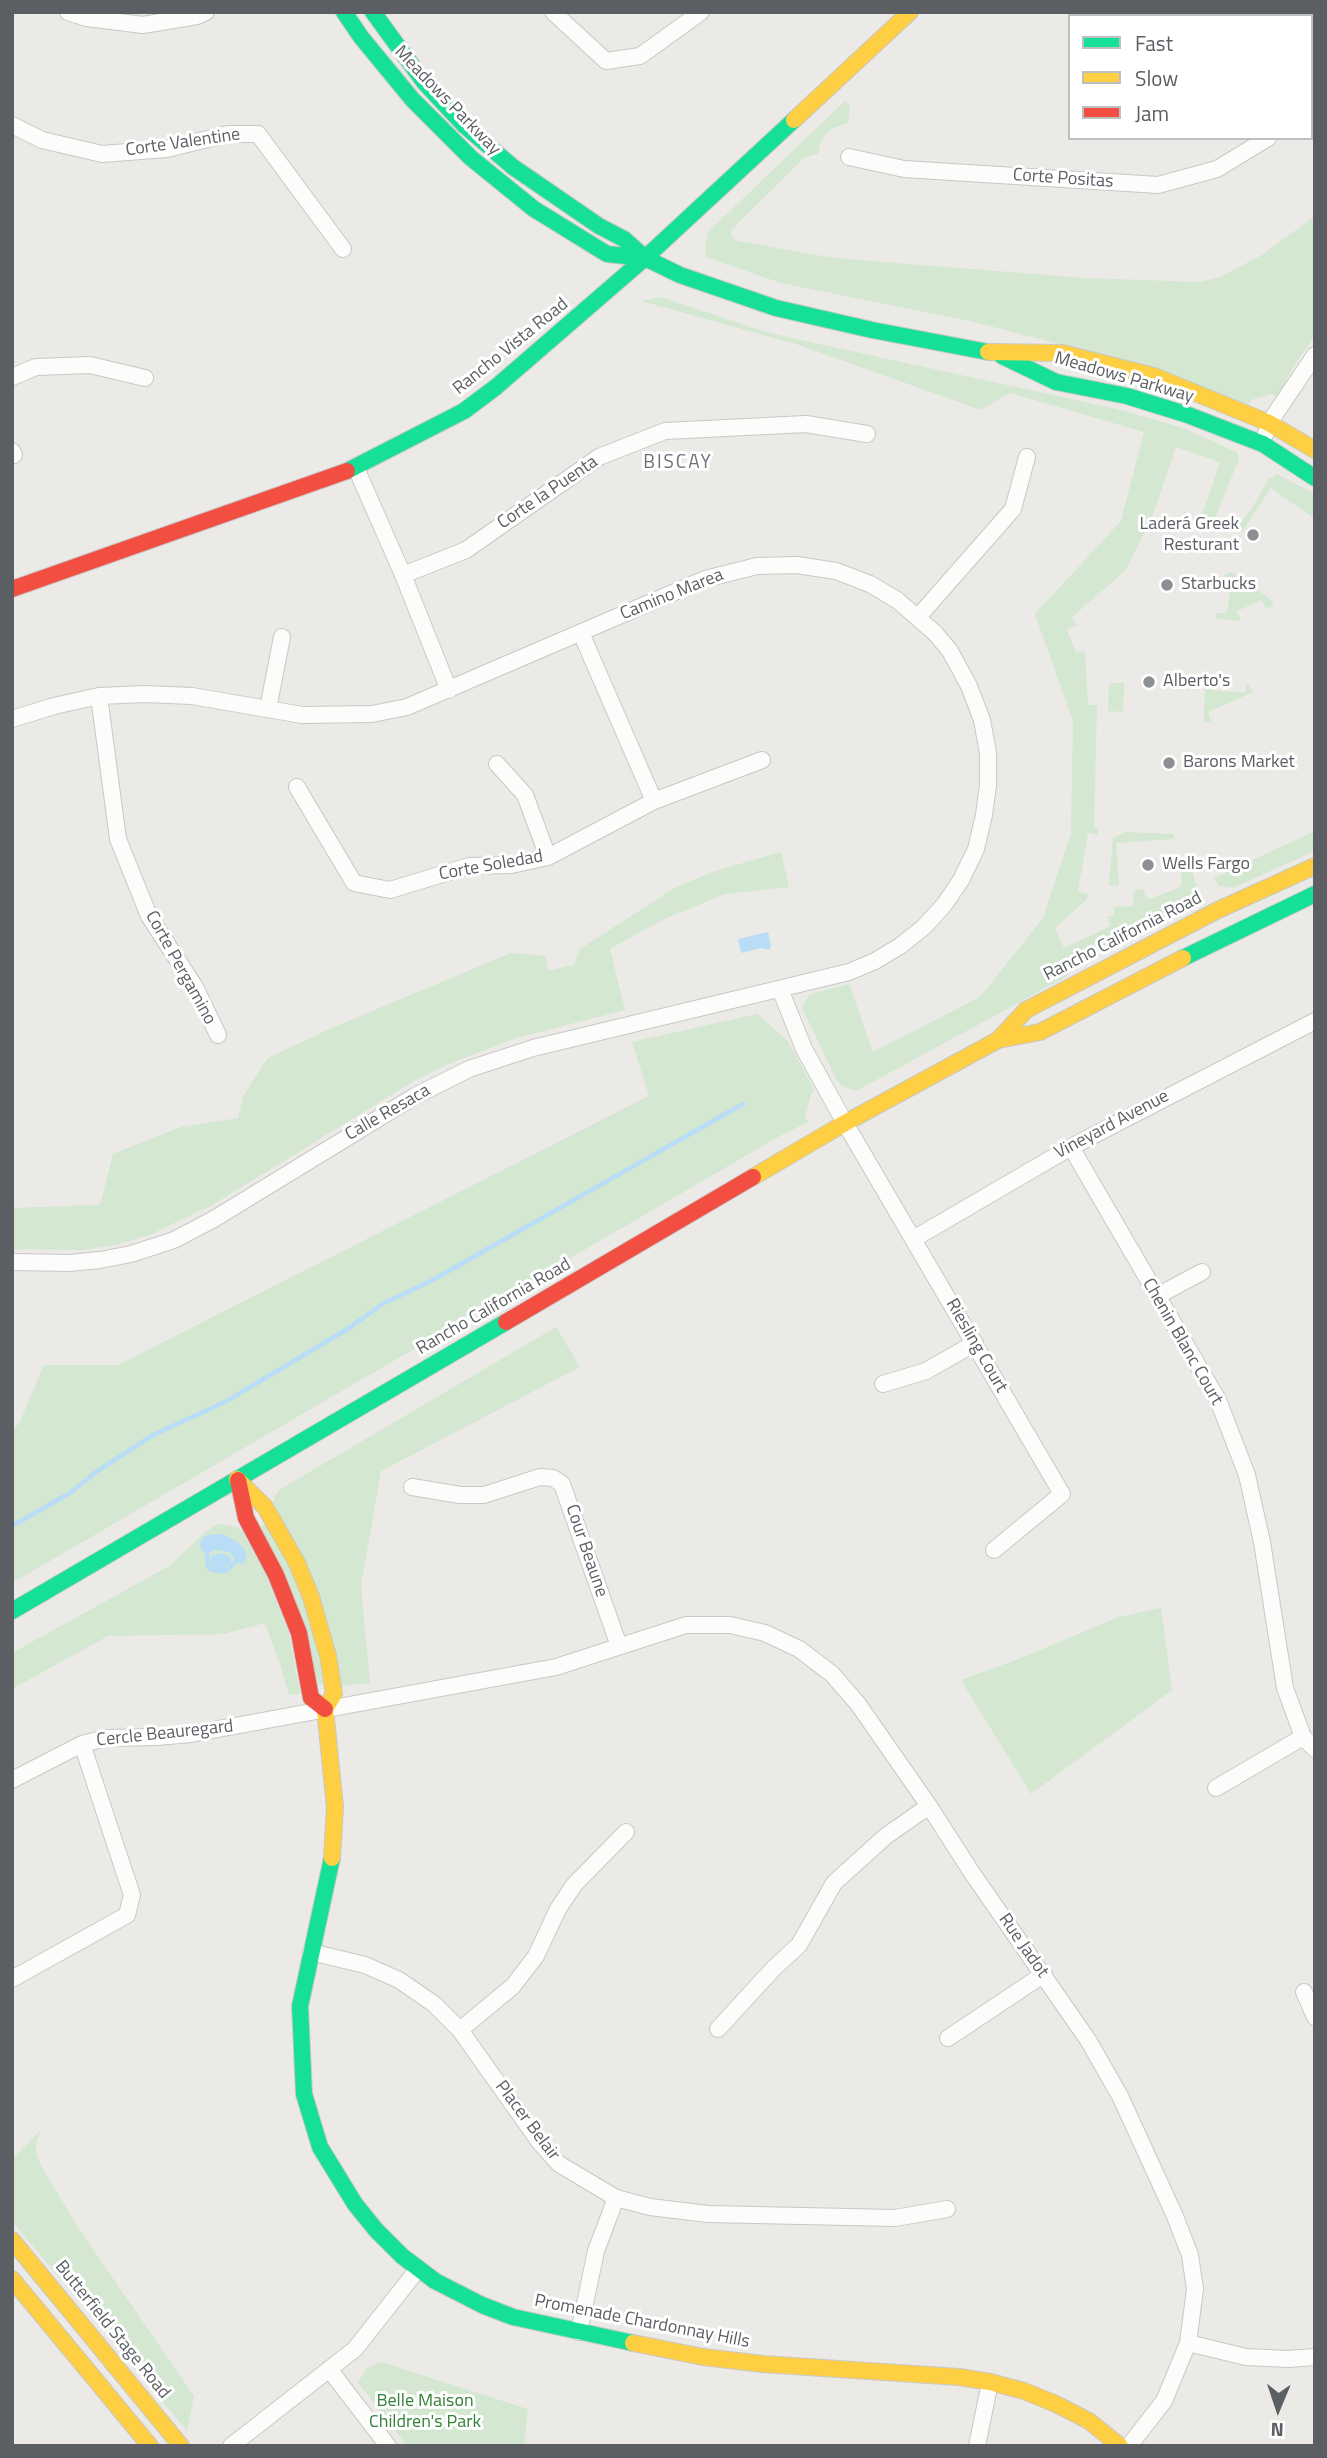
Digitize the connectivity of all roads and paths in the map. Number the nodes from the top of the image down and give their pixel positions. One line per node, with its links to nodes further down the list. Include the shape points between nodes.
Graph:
1 (68, 12): 7 (street, via 143,25)
2 (344, 12): 12 (main road, Meadows Parkway, via 412,99 471,158 534,209 607,254)
3 (373, 12): 12 (main road, Meadows Parkway, via 424,82 465,126 513,167 624,239)
4 (554, 12): 5 (street, via 606,61 640,56)
5 (701, 12)
6 (910, 12): 12 (main road, Rancho Vista Road)
7 (199, 14)
8 (12, 124): 11 (street, Corte Valentine, via 42,140 102,154 167,149 228,134 258,134)
9 (1265, 140): 10 (street, Corte Positas, via 1217,169 1158,185 904,169)
10 (849, 158)
11 (343, 249)
12 (645, 258): 13 (main road, Meadows Parkway, via 776,308); 22 (main road, Rancho Vista Road, via 464,411)
13 (996, 354): 17 (main road, Meadows Parkway, via 1062,353 1108,364 1154,376); 19 (main road, Meadows Parkway, via 1056,382 1127,396)
14 (1315, 355): 17 (street)
15 (12, 377): 16 (street, via 36,368 90,365)
16 (145, 378)
17 (1269, 423): 19 (street); 20 (main road, Meadows Parkway)
18 (867, 434): 24 (street, Corte la Puenta, via 806,424 665,431 599,457 466,550)
19 (1263, 444): 23 (main road, Meadows Parkway)
20 (1315, 450)
21 (1027, 457): 26 (street, via 1013,509)
22 (356, 468): 24 (street); 25 (main road, Rancho Vista Road)
23 (1315, 478)
24 (403, 575): 29 (street)
25 (12, 589)
26 (918, 617): 27 (street, Camino Marea, via 870,584 836,571 797,565 757,566 705,579); 41 (street, Camino Marea, via 950,651 982,720 988,785 976,849 944,905 900,946 849,972)
27 (581, 633): 29 (street, Camino Marea); 36 (street)
28 (282, 637): 31 (street)
29 (449, 690): 31 (street, Camino Marea, via 407,707 372,714 302,715)
30 (99, 696): 31 (street, Camino Marea, via 192,696); 32 (street, Camino Marea); 44 (street, Corte Pergamino, via 118,839 149,916 195,987)
31 (268, 709)
32 (12, 719)
33 (762, 761): 36 (street, Corte Soledad)
34 (497, 764): 37 (street, via 525,795)
35 (298, 788): 37 (street, Corte Soledad, via 354,883 390,890 469,866)
36 (654, 801): 37 (street, Corte Soledad)
37 (548, 858)
38 (1315, 866): 40 (main road, Rancho California Road)
39 (1315, 894): 42 (main road, Rancho California Road)
40 (1218, 910): 42 (main road, via 1209,932 1125,976); 45 (main road, Rancho California Road, via 1026,1010)
41 (780, 989): 46 (street, Riesling Court, via 804,1049); 49 (street, Calle Resaca, via 533,1048 469,1069 415,1096 174,1240 100,1260)
42 (1106, 997): 45 (main road, Rancho California Road, via 1040,1031)
43 (1315, 1021): 47 (street, Vineyard Avenue)
44 (218, 1035)
45 (998, 1040): 46 (main road, Rancho California Road)
46 (845, 1122): 48 (street, Riesling Court); 54 (main road, Rancho California Road)
47 (1071, 1147): 48 (street, Vineyard Avenue); 51 (street, Chenin Blanc Court)
48 (915, 1238): 52 (street, Riesling Court)
49 (12, 1262)
50 (1202, 1272): 51 (street)
51 (1157, 1296): 60 (street, Chenin Blanc Court, via 1218,1400 1247,1475 1285,1688)
52 (975, 1343): 53 (street, via 926,1371); 56 (street, Riesling Court, via 1062,1494)
53 (883, 1384)
54 (237, 1479): 57 (main road, Rancho California Road); 59 (main road, Promenade Chardonnay Hills, via 246,1518 299,1633 312,1698); 59 (main road, Promenade Chardonnay Hills, via 265,1507 312,1597 334,1694)
55 (412, 1487): 58 (street, Cour Beaune, via 484,1495 540,1477 562,1484)
56 (994, 1550)
57 (12, 1611)
58 (619, 1646): 59 (street, Cercle Beauregard, via 556,1667); 65 (street, Rue Jadot, via 686,1625 730,1625 765,1633 799,1649 832,1674 858,1704)
59 (325, 1709): 61 (street, Cercle Beauregard, via 191,1734 106,1738); 67 (main road, Promenade Chardonnay Hills, via 335,1807 333,1852)
60 (1303, 1737): 62 (street, Chenin Blanc Court); 64 (street)
61 (82, 1744): 63 (street, Cercle Beauregard); 69 (street, via 132,1895 127,1915)
62 (1315, 1749)
63 (12, 1780)
64 (1216, 1788)
65 (929, 1806): 68 (street, Rue Jadot); 72 (street, via 886,1836 834,1883 799,1945)
66 (626, 1832): 73 (street, via 574,1885 536,1956 513,1986)
67 (311, 1952): 73 (street, Placer Belair, via 365,1965 399,1980 434,2004); 78 (main road, Promenade Chardonnay Hills, via 300,2006 304,2094 320,2147 362,2213)
68 (1044, 1974): 74 (street); 81 (street, Rue Jadot, via 1120,2096 1190,2255 1195,2289)
69 (12, 1979)
70 (1304, 1992): 71 (street)
71 (1315, 2017)
72 (718, 2029)
73 (460, 2030): 75 (street, Placer Belair, via 559,2164)
74 (948, 2038)
75 (616, 2198): 76 (street, Placer Belair, via 708,2214 895,2218); 80 (street, via 596,2251)
76 (947, 2209)
77 (12, 2240): 86 (main road, Butterfield Stage Road)
78 (418, 2269): 80 (main road, Promenade Chardonnay Hills, via 482,2305); 83 (street, via 355,2349)
79 (12, 2279): 85 (main road)
80 (579, 2332): 84 (main road, Promenade Chardonnay Hills, via 704,2357)
81 (1188, 2343): 82 (street, via 1246,2357); 91 (street, Rue Jadot, via 1164,2401)
82 (1315, 2357)
83 (329, 2369): 87 (street); 88 (street)
84 (990, 2382): 89 (street); 90 (main road, Promenade Chardonnay Hills, via 1056,2404 1089,2421)
85 (150, 2446)
86 (181, 2446)
87 (231, 2446)
88 (388, 2446)
89 (978, 2446)
90 (1120, 2446)
91 (1129, 2446)

